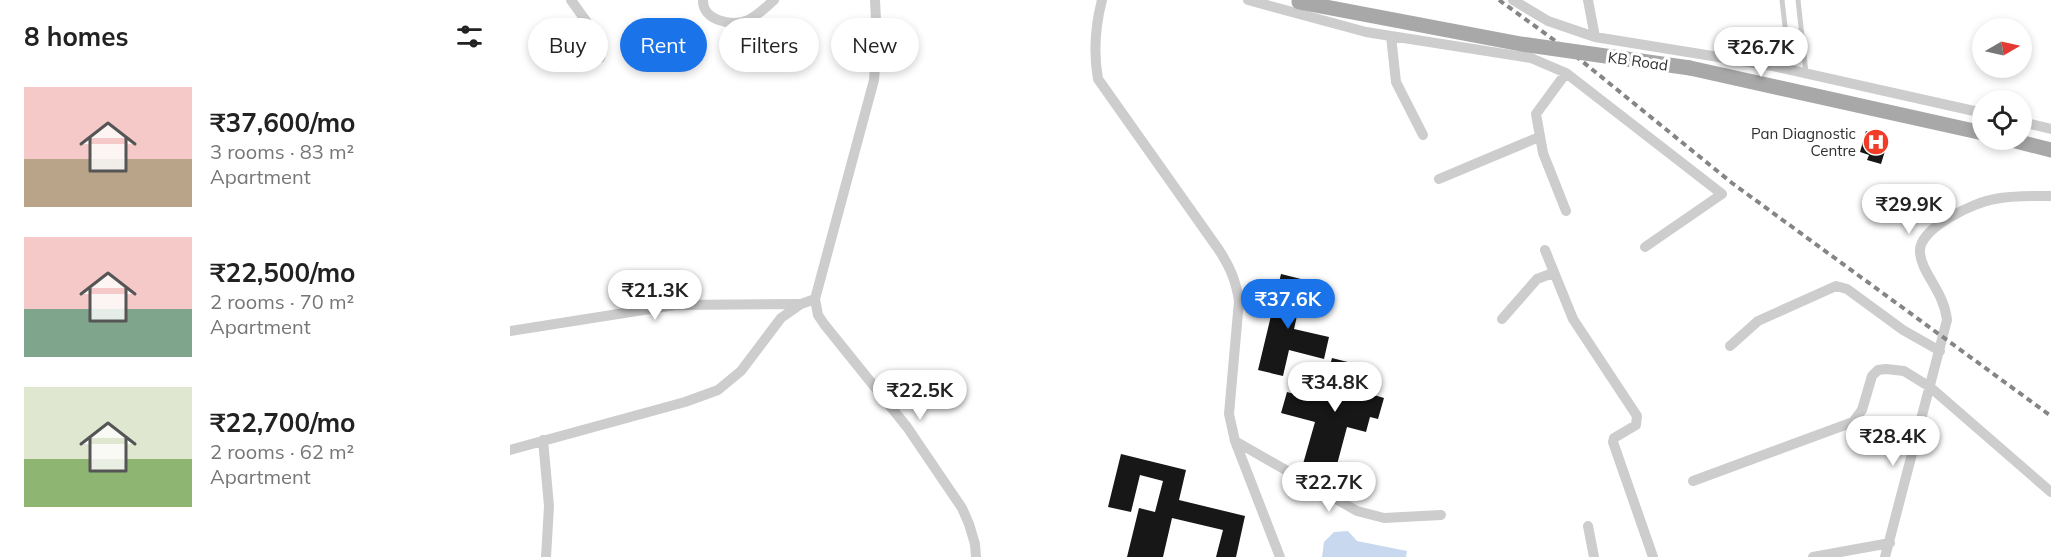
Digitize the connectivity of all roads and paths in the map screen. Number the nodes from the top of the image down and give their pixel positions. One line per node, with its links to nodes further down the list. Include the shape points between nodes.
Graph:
1 (571, 0): 12 (street)
2 (703, 0): 3 (street, via 711,18 738,22 751,19)
3 (774, 0)
4 (875, 0): 34 (street, via 873,88)
5 (1102, 0): 42 (street, via 1094,50 1098,79 1219,250 1237,284 1239,301 1229,394)
6 (1248, 0): 15 (street)
7 (1292, 0): 23 (main road, KB Road, bridge, via 1521,44 1690,68)
8 (1512, 0): 16 (street, via 1548,21)
9 (1588, 0): 16 (street)
10 (1782, 0): 14 (lane)
11 (1797, 0): 13 (lane)
12 (584, 18)
13 (1800, 24): 14 (lane); 19 (lane)
14 (1785, 27): 17 (lane)
15 (1391, 36): 18 (street, via 1531,58); 24 (street, via 1396,81)
16 (1595, 37): 17 (street)
17 (1790, 70): 19 (street)
18 (1566, 73): 25 (street, via 1537,109); 31 (street, via 1722,194)
19 (1806, 74): 20 (street)
20 (1972, 111)
21 (2032, 124): 22 (street)
22 (2051, 129)
23 (1972, 131)
24 (1423, 135)
25 (1539, 137): 28 (street); 30 (street)
26 (2032, 145): 27 (main road)
27 (2051, 150)
28 (1438, 179)
29 (2051, 196): 39 (street, via 1980,203 1924,237 1920,253 1923,264 1946,309)
30 (1566, 211)
31 (1644, 247)
32 (1545, 250): 33 (street)
33 (1553, 273): 36 (street, via 1537,279); 53 (street, via 1573,319 1637,416 1636,424 1613,442)
34 (815, 299): 35 (street); 50 (street, via 824,324 901,419 962,508)
35 (801, 304): 37 (street, via 675,305); 41 (street, via 781,318 741,371 718,390)
36 (1502, 319)
37 (510, 331)
38 (1730, 346): 39 (street, via 1758,321 1836,286 1847,289 1903,330)
39 (1940, 351): 40 (street)
40 (1930, 387): 44 (street, via 1904,371 1878,370 1872,376 1863,410 1853,423); 45 (street); 48 (street)
41 (543, 440): 43 (street); 49 (street, via 549,506)
42 (1235, 441): 46 (street, via 1358,512 1384,518); 51 (street)
43 (510, 450)
44 (1693, 481)
45 (2051, 492)
46 (1441, 515)
47 (1588, 526): 52 (street)
48 (1890, 543): 54 (street); 55 (street)
49 (546, 557)
50 (976, 557)
51 (1280, 557)
52 (1594, 557)
53 (1653, 557)
54 (1813, 557)
55 (1885, 557)

